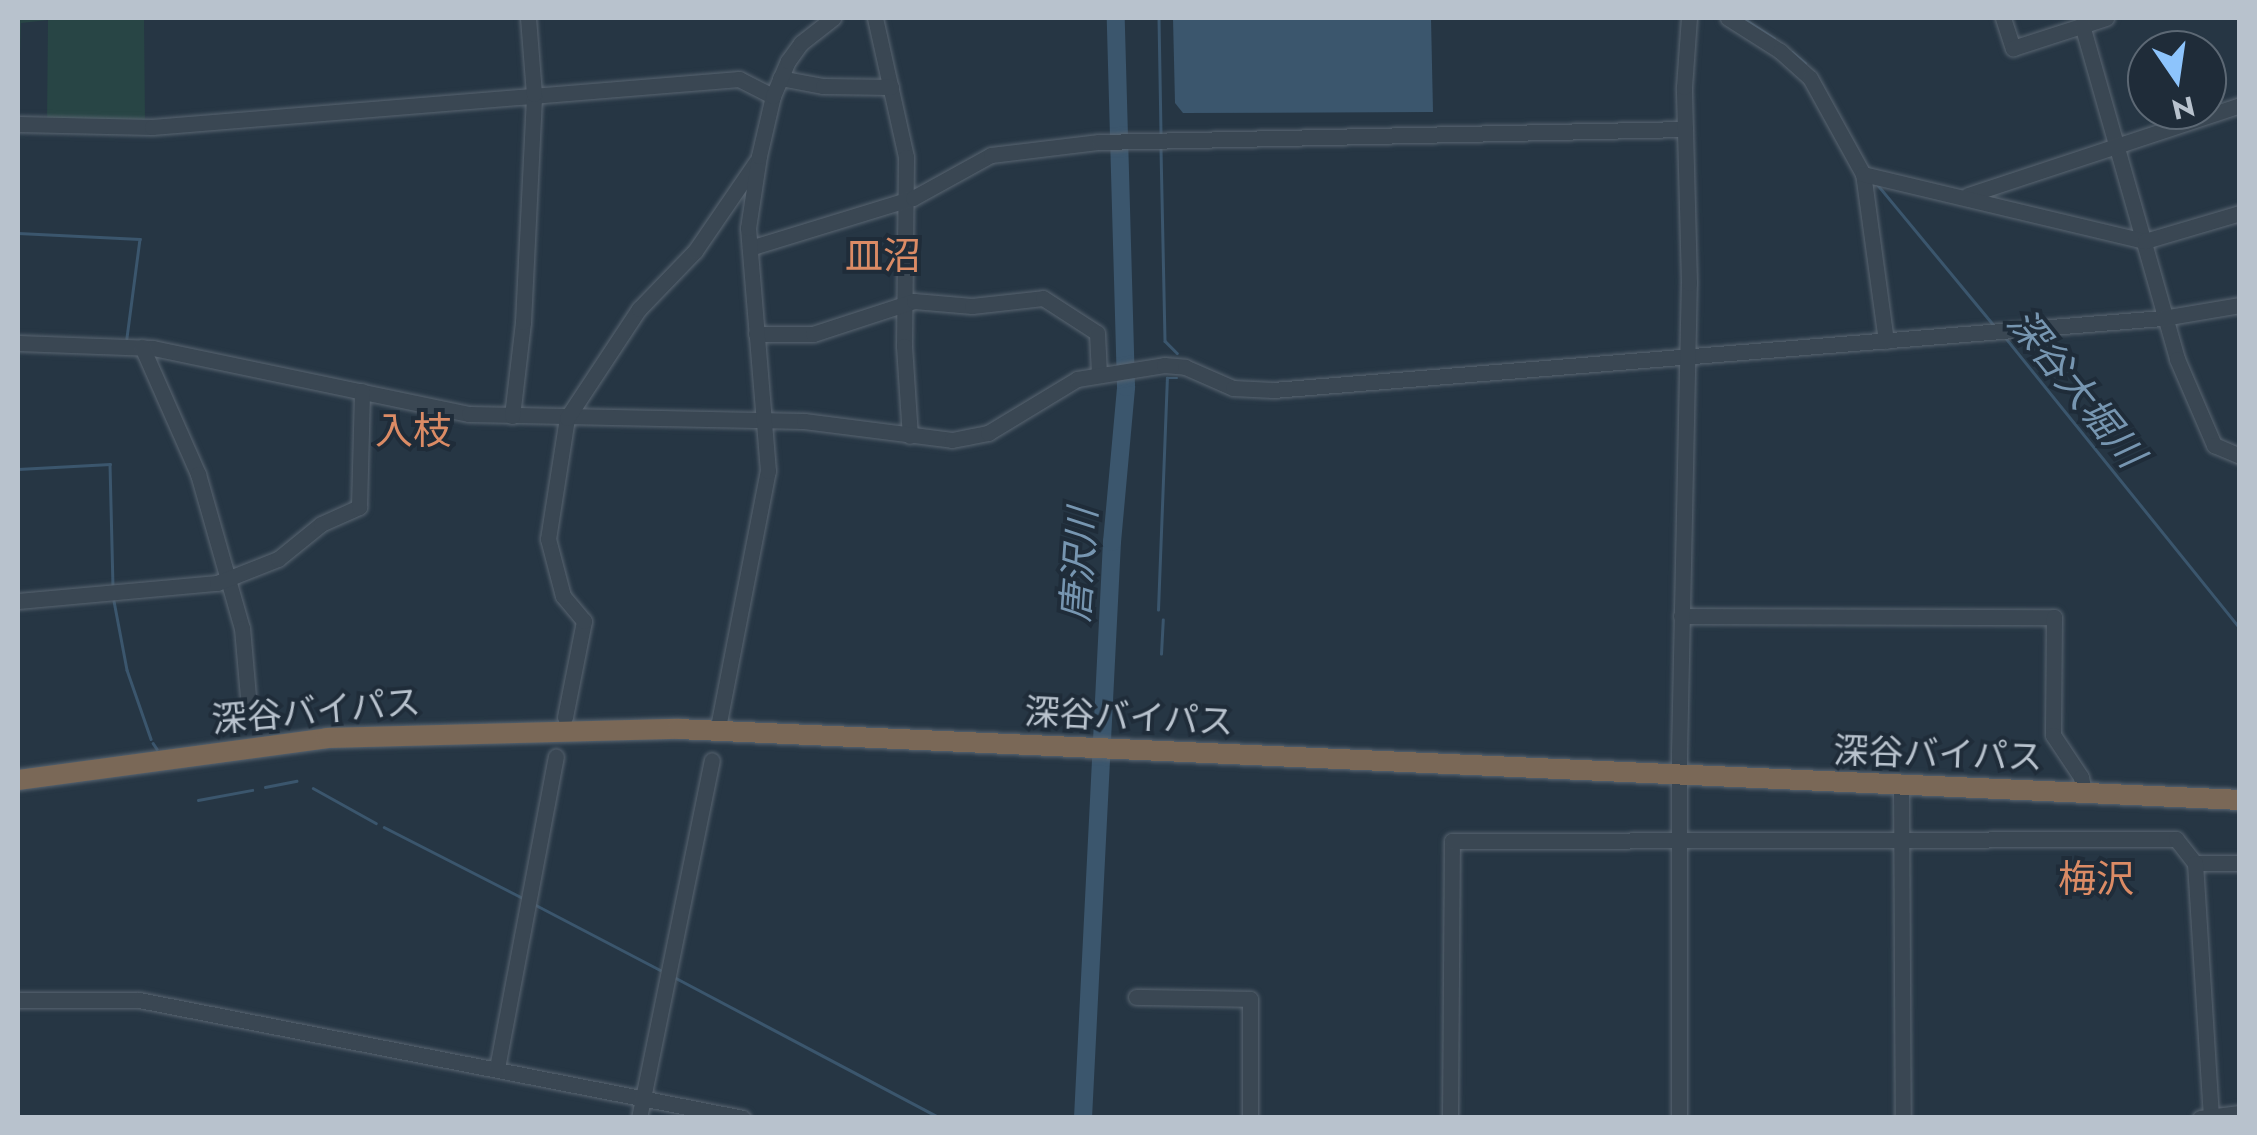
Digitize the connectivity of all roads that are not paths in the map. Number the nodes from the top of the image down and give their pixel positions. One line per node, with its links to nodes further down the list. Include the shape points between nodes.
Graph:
1 (528, 18): 11 (street)
2 (832, 18): 9 (street, via 800,43)
3 (875, 18): 10 (street)
4 (1689, 18): 15 (street)
5 (1728, 18): 18 (street, via 1810,78)
6 (2003, 18): 8 (street, via 2013,48)
7 (2106, 18): 8 (street)
8 (2082, 25): 16 (street)
9 (780, 78): 10 (street); 12 (street)
10 (891, 87): 20 (street, via 906,157)
11 (534, 94): 12 (street, via 739,80); 14 (street, via 152,128); 34 (street)
12 (773, 96): 17 (street)
13 (2240, 104): 16 (street)
14 (18, 124)
15 (1684, 129): 20 (street, via 1100,142 991,155); 31 (street)
16 (2119, 143): 19 (street); 22 (street)
17 (759, 156): 23 (street); 35 (street, via 695,250 638,309)
18 (1863, 174): 19 (street); 28 (street)
19 (1968, 195): 22 (street)
20 (907, 200): 23 (street); 24 (street)
21 (2240, 213): 22 (street)
22 (2145, 241): 26 (street)
23 (750, 248): 27 (street)
24 (906, 302): 27 (street, via 813,334); 32 (street, via 1050,300 1097,333); 37 (street)
25 (2240, 305): 26 (street)
26 (2163, 318): 28 (street); 38 (street, via 2214,444)
27 (756, 334): 36 (street)
28 (1886, 340): 31 (street)
29 (18, 343): 30 (street)
30 (142, 347): 33 (street); 39 (street, via 198,474)
31 (1688, 356): 32 (street, via 1262,391 1233,388 1185,368); 41 (street)
32 (1101, 373): 37 (street, via 1069,383 978,436)
33 (362, 391): 34 (street, via 469,414); 39 (street, via 359,507 321,524 278,559)
34 (512, 416): 35 (street)
35 (567, 418): 36 (street); 43 (street, via 548,539 563,596 584,621)
36 (767, 423): 37 (street, via 804,421); 44 (street, via 768,472)
37 (910, 436)
38 (2240, 456)
39 (228, 580): 40 (street); 42 (street, via 242,628)
40 (18, 602)
41 (1680, 616): 47 (street); 50 (street, via 2054,617 2053,735)
42 (248, 696)
43 (566, 717)
44 (719, 722)
45 (556, 757): 58 (street)
46 (712, 760): 59 (street)
47 (1679, 777): 48 (highway, 深谷バイパス, via 678,729 311,740); 49 (highway, 深谷バイパス); 53 (street)
48 (18, 780)
49 (1902, 785): 50 (highway, 深谷バイパス); 52 (street)
50 (2084, 793): 51 (highway, 深谷バイパス)
51 (2240, 800)
52 (1901, 840): 53 (street); 54 (street, via 2176,840); 67 (street)
53 (1678, 843): 65 (street, via 1452,842); 66 (street)
54 (2195, 863): 55 (street); 61 (street)
55 (2240, 863)
56 (1136, 997): 64 (street, via 1250,999)
57 (18, 1000): 58 (street, via 140,1000)
58 (496, 1068): 59 (street)
59 (643, 1098): 62 (street); 63 (street)
60 (2240, 1113): 61 (street)
61 (2212, 1116): 68 (street)
62 (640, 1118)
63 (742, 1118)
64 (1250, 1118)
65 (1450, 1118)
66 (1679, 1118)
67 (1903, 1118)
68 (2200, 1118)

